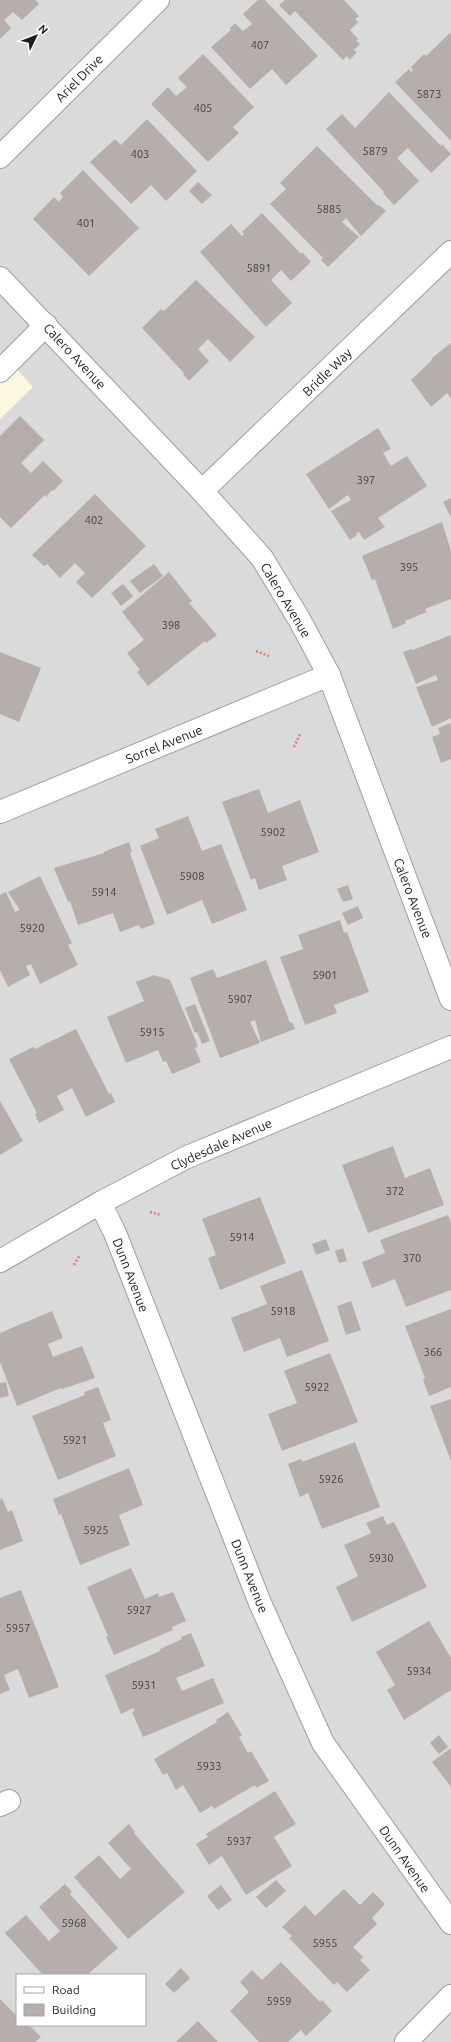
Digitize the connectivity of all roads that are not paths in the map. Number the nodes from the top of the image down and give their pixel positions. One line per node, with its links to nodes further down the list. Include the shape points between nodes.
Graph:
1 (158, 0): 2 (street, Ariel Drive)
2 (0, 157)
3 (451, 252): 7 (street, Bridle Way)
4 (0, 278): 5 (street, Calero Avenue)
5 (46, 325): 6 (street); 7 (street, Calero Avenue)
6 (0, 371)
7 (202, 491): 8 (street, Calero Avenue, via 262,558)
8 (329, 675): 9 (street, Sorrel Avenue); 10 (street, Calero Avenue)
9 (0, 812)
10 (451, 999)
11 (451, 1047): 12 (street, Clydesdale Avenue, via 185,1158)
12 (100, 1203): 13 (street, Clydesdale Avenue); 14 (street, Dunn Avenue, via 115,1233 260,1603 323,1743)
13 (0, 1261)
14 (451, 1923)
15 (451, 1996): 16 (street)
16 (406, 2042)

